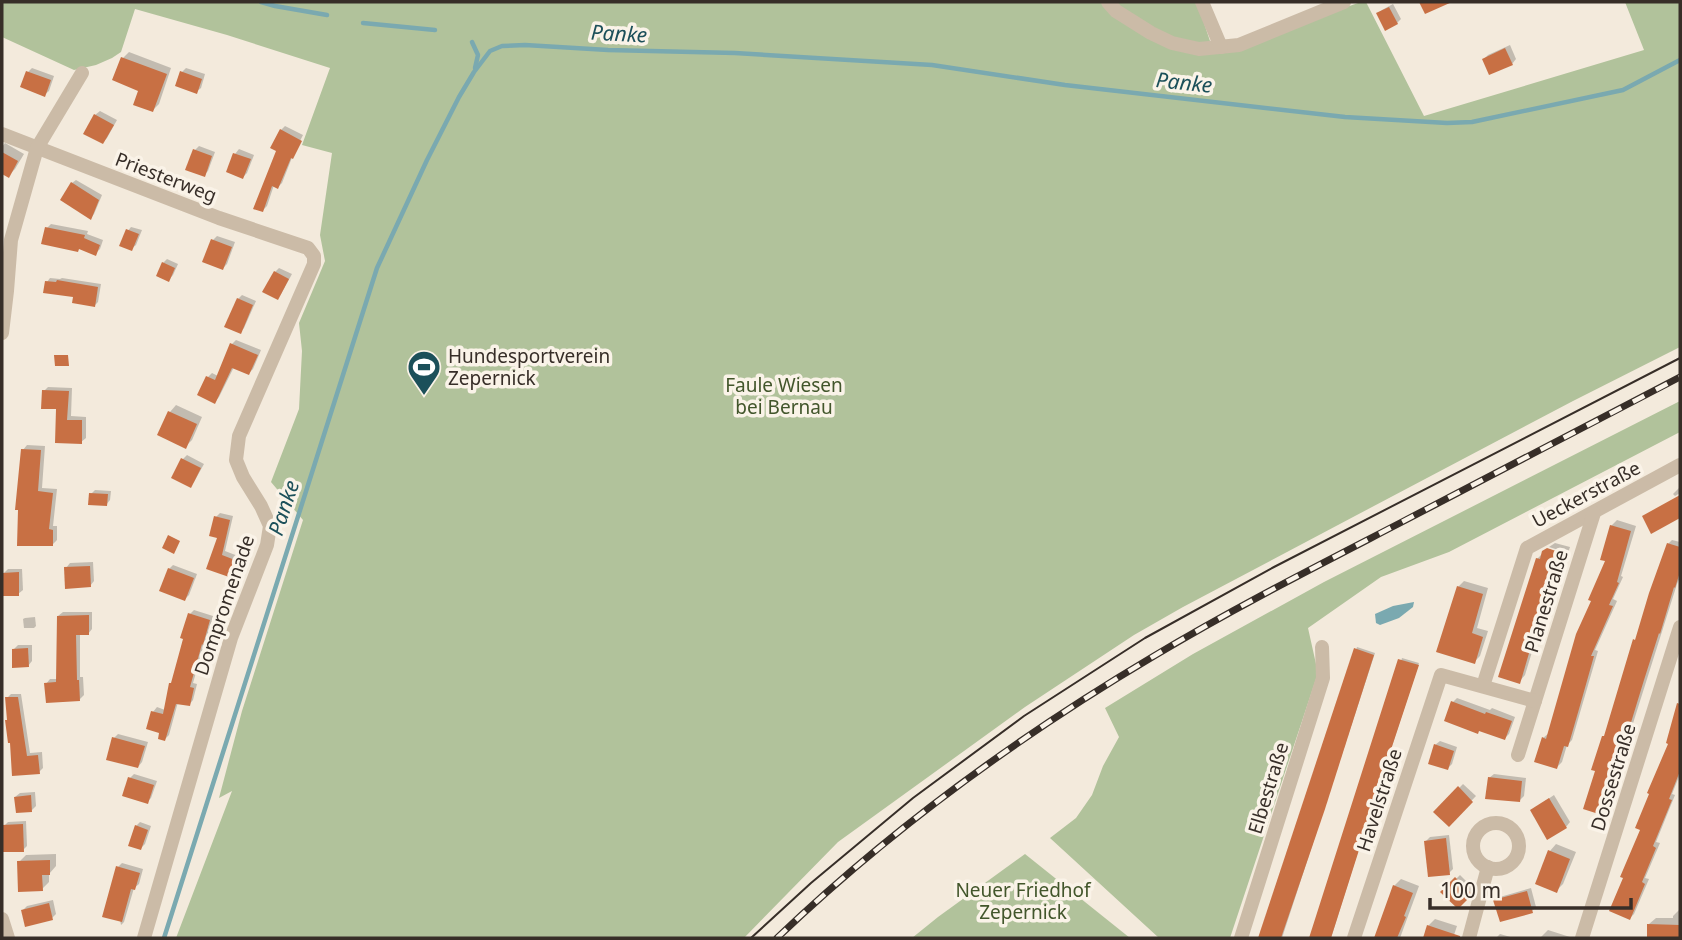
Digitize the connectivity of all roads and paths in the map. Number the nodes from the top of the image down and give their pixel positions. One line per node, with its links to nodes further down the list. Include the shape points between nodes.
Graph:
1 (1108, 2): 4 (street, via 1131,22 1172,43 1199,49)
2 (1202, 2): 4 (street)
3 (1344, 2): 4 (street, via 1239,45)
4 (1221, 47)
5 (82, 73): 7 (street)
6 (2, 134): 7 (street, Priesterweg)
7 (37, 148): 8 (street, Priesterweg, via 308,248); 9 (street, via 11,240)
8 (314, 256): 20 (street, Dompromenade, via 239,436 236,460 270,526 267,545 231,638)
9 (2, 332)
10 (1680, 465): 11 (street, Ueckerstraße)
11 (1594, 513): 14 (street, Ueckerstraße, via 1527,548); 15 (street, Planestraße)
12 (1680, 626): 24 (street, Dossestraße)
13 (1322, 648): 21 (street, Elbestraße, via 1323,678)
14 (1483, 686): 15 (street); 22 (street, Havelstraße, via 1441,675)
15 (1535, 701): 16 (street, Planestraße)
16 (1518, 755)
17 (1488, 867): 23 (street)
18 (2, 919): 19 (street)
19 (8, 938)
20 (144, 938)
21 (1241, 938)
22 (1354, 938)
23 (1469, 938)
24 (1582, 938)

